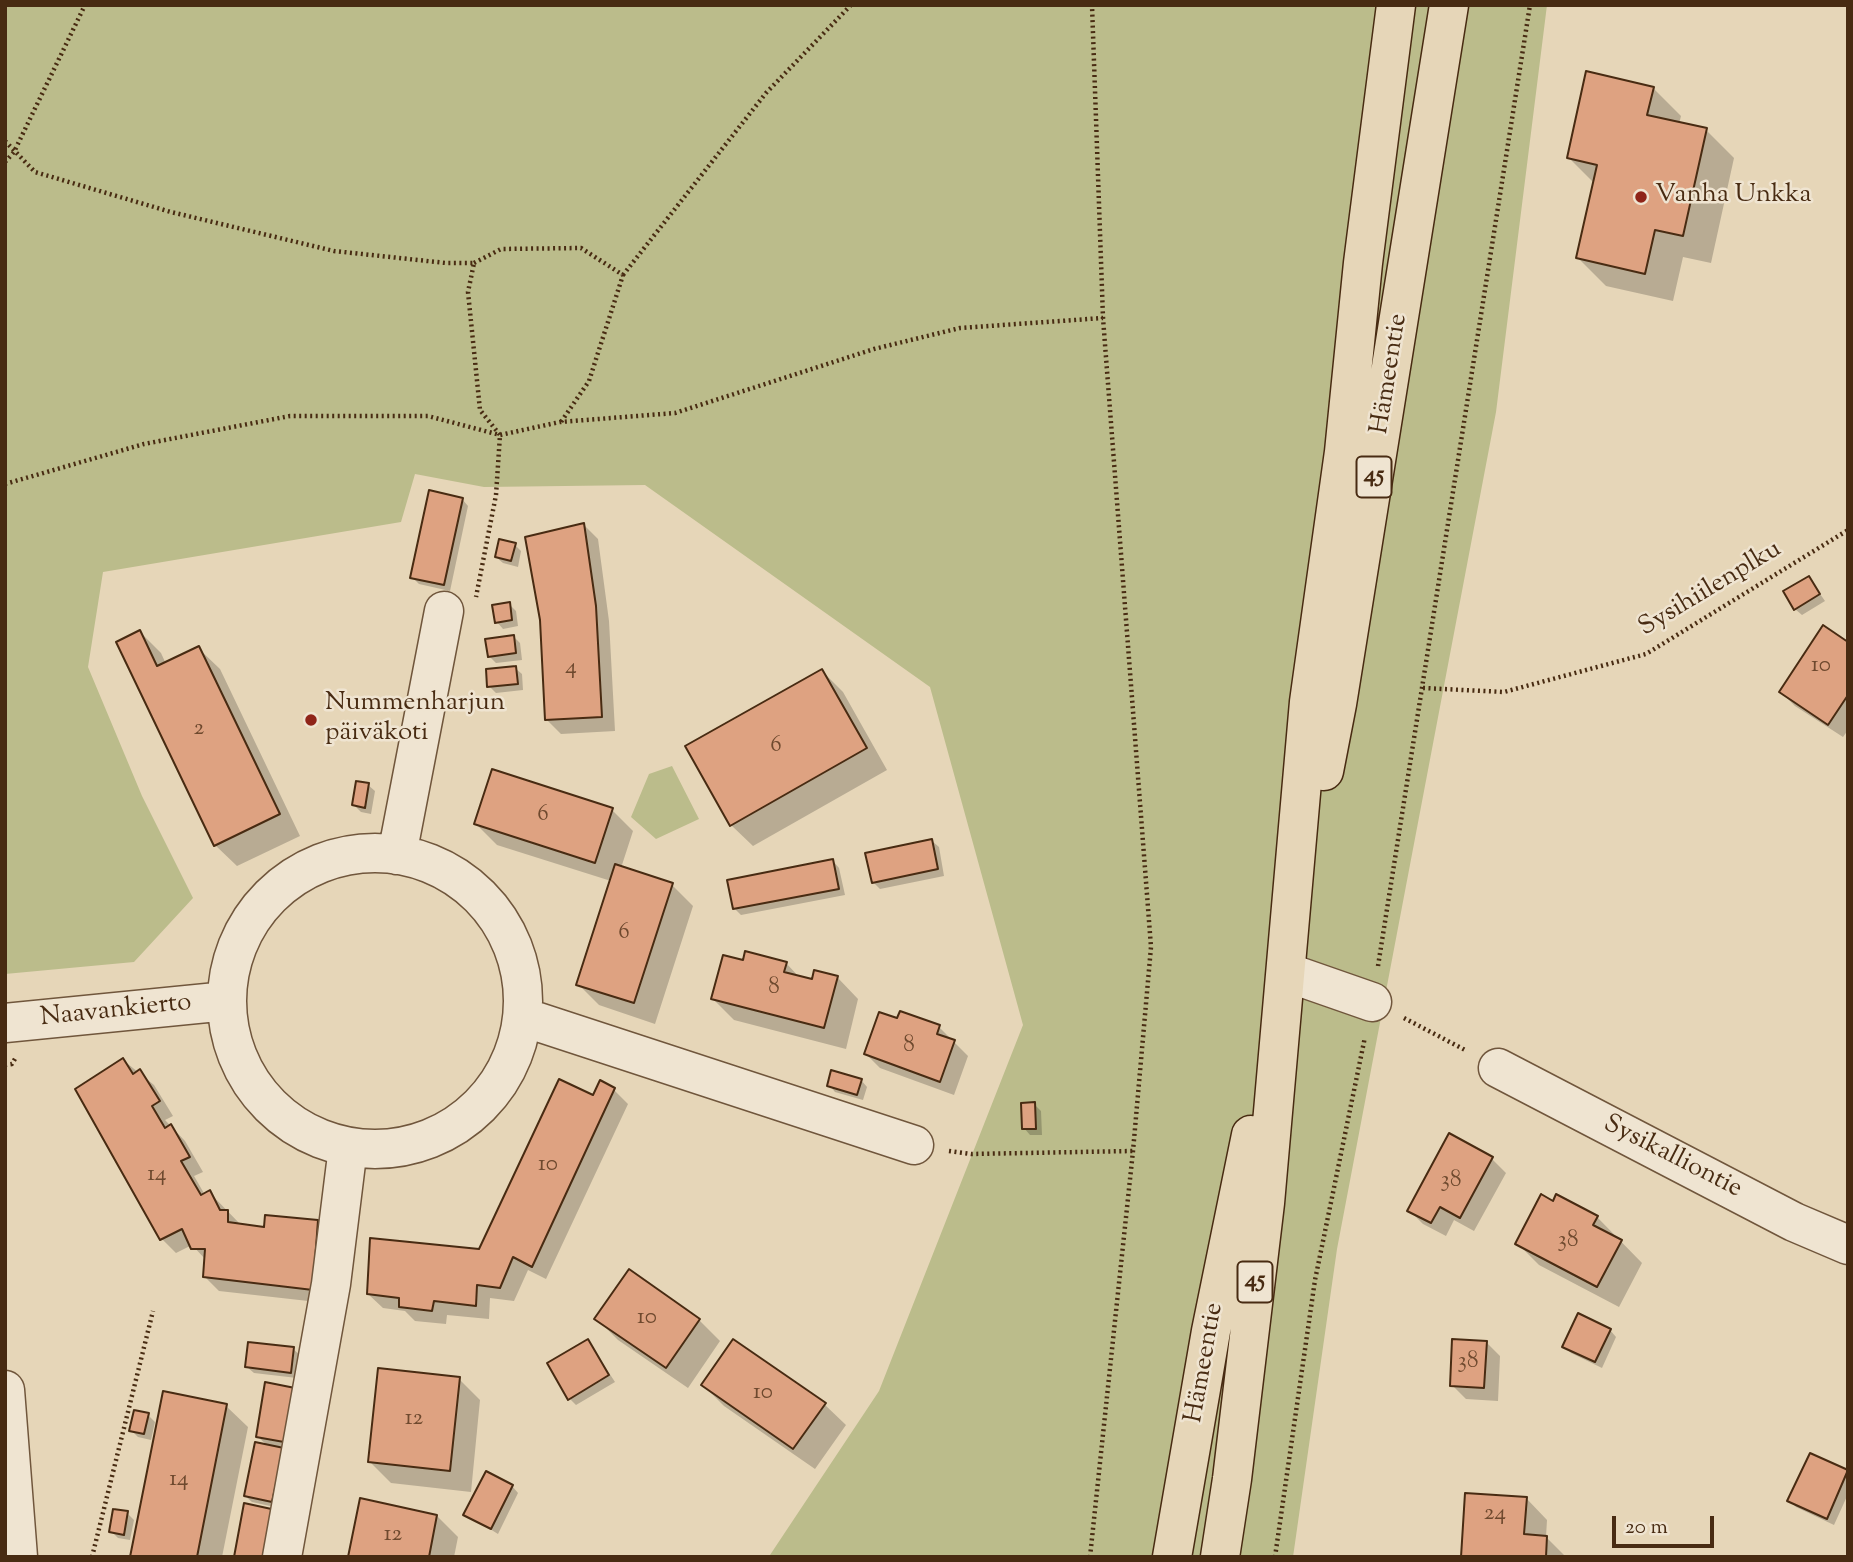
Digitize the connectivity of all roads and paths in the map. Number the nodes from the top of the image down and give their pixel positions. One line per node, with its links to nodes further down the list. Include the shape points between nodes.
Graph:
1 (85, 5): 8 (path)
2 (851, 5): 11 (path, via 766,93)
3 (1092, 5): 12 (path)
4 (1396, 5): 20 (main road, Hämeentie / 45, via 1344,452 1309,702)
5 (1449, 5): 20 (main road, Hämeentie / 45, via 1338,704)
6 (1531, 5): 18 (path)
7 (5, 141): 8 (path)
8 (14, 152): 9 (path); 10 (path, via 34,172 171,212 334,251)
9 (5, 162)
10 (474, 262): 11 (path, via 501,249 581,248); 14 (path, via 468,292 480,410)
11 (623, 275): 13 (path, via 589,381)
12 (1103, 318): 13 (path, via 960,328 874,349 676,413); 28 (path, via 1151,947)
13 (561, 422): 14 (path)
14 (500, 435): 15 (path, via 428,416 290,416 144,444); 17 (path, via 496,495)
15 (5, 484)
16 (1848, 530): 18 (path, Sysihiilenplku, via 1646,654 1504,692)
17 (460, 607): 19 (street)
18 (1423, 688): 22 (path)
19 (397, 855): 21 (street, Naavankierto, via 343,856 318,864 270,896 237,945); 23 (street, Naavankierto, via 436,866 464,882 491,908 517,958)
20 (1285, 975): 22 (street); 36 (main road, Hämeentie / 45, via 1234,1212); 37 (main road, Hämeentie / 45, via 1263,1216)
21 (227, 1001): 24 (street, Naavankierto); 27 (street, Naavankierto, via 237,1054 249,1079 270,1105 293,1125)
22 (1372, 1002): 25 (path); 38 (path, via 1315,1280)
23 (523, 1017): 26 (street); 27 (street, Naavankierto, via 516,1049 503,1076 463,1121 406,1146)
24 (5, 1023)
25 (1498, 1068): 29 (street, Sysikalliontie, via 1794,1222)
26 (914, 1145): 28 (path, via 971,1154)
27 (348, 1147): 34 (street, via 331,1284)
28 (1133, 1151): 35 (path)
29 (1848, 1245)
30 (153, 1311): 33 (path)
31 (5, 1390): 32 (street)
32 (18, 1557)
33 (92, 1557)
34 (282, 1557)
35 (1090, 1557)
36 (1172, 1557)
37 (1220, 1557)
38 (1275, 1557)

